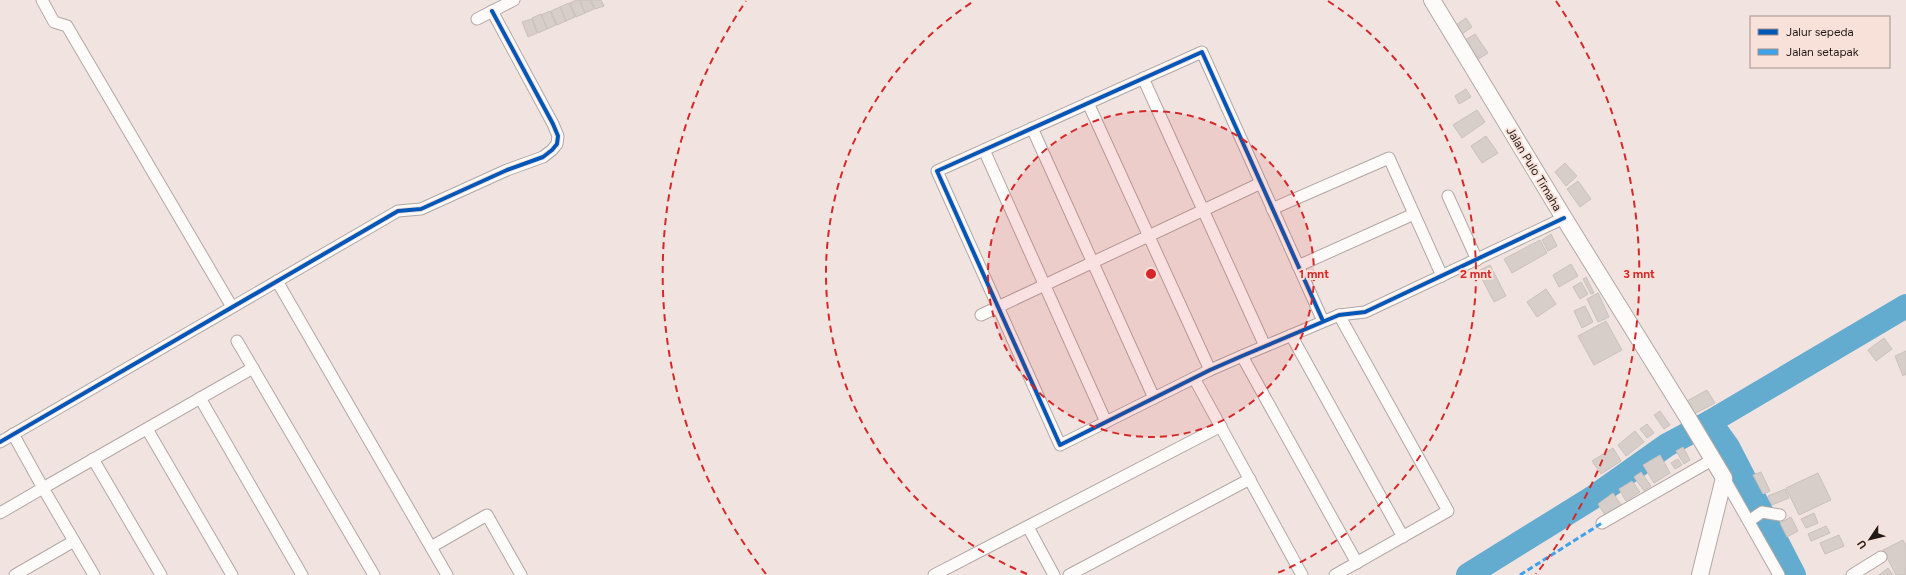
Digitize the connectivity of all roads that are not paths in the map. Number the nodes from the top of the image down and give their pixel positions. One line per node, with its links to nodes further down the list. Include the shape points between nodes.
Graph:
1 (42, 0): 24 (street, via 54,22 67,26)
2 (514, 0): 4 (street)
3 (1432, 0): 15 (street, Jalan Pulo Timaha)
4 (495, 6): 5 (street); 21 (street, via 553,124 558,136 557,144 543,157 507,170 421,209 398,211)
5 (477, 19)
6 (1143, 78): 7 (street); 10 (street, via 1202,52); 13 (street)
7 (1088, 103): 8 (street); 16 (street)
8 (1032, 128): 9 (street); 18 (street)
9 (984, 150): 22 (street); 23 (street, via 937,172)
10 (1261, 183): 12 (street); 13 (street)
11 (1448, 196): 17 (street)
12 (1272, 209): 14 (street, via 1389,158); 19 (street)
13 (1203, 210): 16 (street); 30 (street)
14 (1414, 214): 19 (street); 20 (street)
15 (1564, 218): 17 (street); 43 (street, Jalan Pulo Timaha)
16 (1148, 236): 18 (street); 33 (street)
17 (1477, 260): 20 (street)
18 (1093, 262): 22 (street); 36 (street)
19 (1298, 266): 27 (street)
20 (1442, 276): 26 (street, via 1365,312)
21 (277, 281): 24 (street); 54 (street)
22 (1045, 284): 23 (street); 37 (street)
23 (998, 306): 25 (street); 37 (street, via 1060,445)
24 (232, 307): 40 (street)
25 (980, 315)
26 (1339, 315): 27 (street); 52 (street, via 1448,511)
27 (1323, 321): 28 (street)
28 (1291, 335): 30 (street); 52 (street)
29 (237, 341): 32 (street)
30 (1265, 346): 31 (street)
31 (1242, 356): 33 (street); 56 (street)
32 (252, 368): 35 (street); 62 (street)
33 (1210, 370): 34 (street)
34 (1194, 378): 36 (street); 38 (street)
35 (200, 398): 39 (street); 61 (street)
36 (1154, 398): 37 (street)
37 (1106, 422)
38 (1221, 426): 45 (street); 51 (street)
39 (147, 429): 42 (street); 60 (street)
40 (13, 434): 41 (street); 46 (street)
41 (0, 442)
42 (93, 459): 46 (street); 59 (street)
43 (1712, 460): 44 (street, Jalan Pulo Timaha); 50 (street)
44 (1724, 478): 49 (street); 70 (street)
45 (1250, 479): 67 (street); 68 (street)
46 (43, 488): 47 (street); 53 (street)
47 (0, 513)
48 (1780, 515): 49 (street, via 1762,512)
49 (1749, 521): 71 (street)
50 (1602, 523)
51 (1028, 527): 65 (street); 66 (street)
52 (1403, 537): 56 (street)
53 (74, 541): 57 (street); 58 (street)
54 (431, 547): 63 (street); 64 (street, via 487,515)
55 (1881, 557): 72 (street)
56 (1357, 563): 69 (street)
57 (15, 575)
58 (94, 575)
59 (161, 575)
60 (232, 575)
61 (302, 575)
62 (374, 575)
63 (447, 575)
64 (521, 575)
65 (934, 575)
66 (1054, 575)
67 (1069, 575)
68 (1302, 575)
69 (1335, 575)
70 (1700, 575)
71 (1779, 575)
72 (1852, 575)

